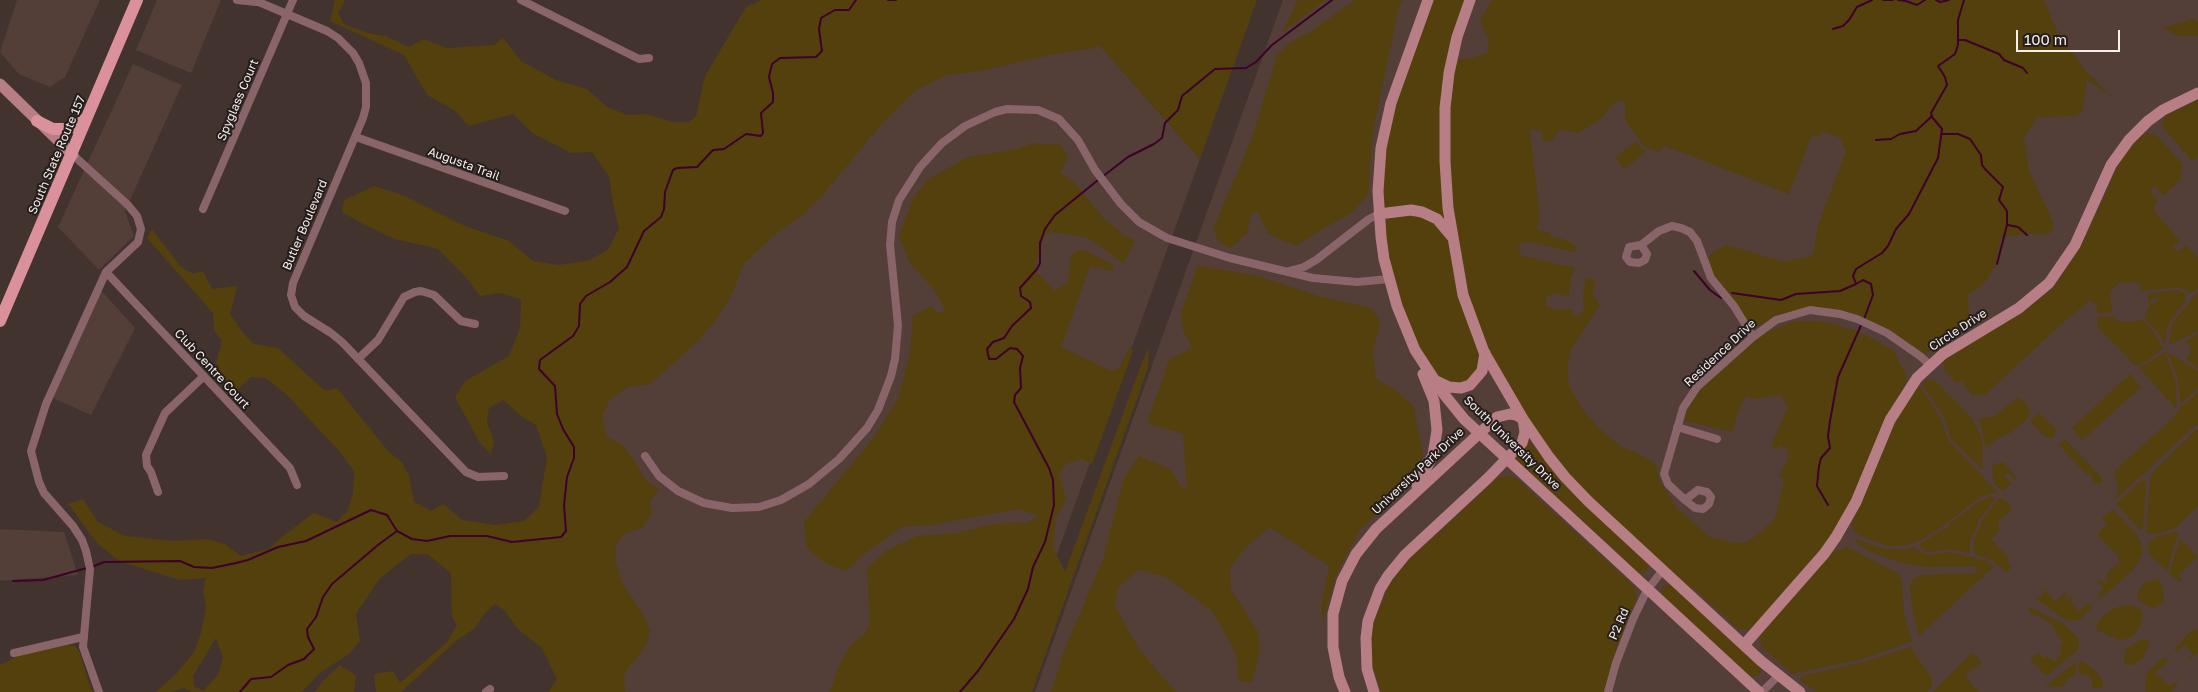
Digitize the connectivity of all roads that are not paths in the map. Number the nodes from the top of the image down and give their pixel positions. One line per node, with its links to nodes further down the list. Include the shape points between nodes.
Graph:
1 (138, 0): 12 (main road, South State Route 157)
2 (237, 0): 7 (street, Butler Boulevard)
3 (293, 0): 8 (street, Spyglass Court)
4 (523, 0): 9 (street, via 639,59)
5 (1428, 0): 18 (main road, South University Drive, via 1397,83 1386,124 1379,173)
6 (1470, 0): 19 (main road, South University Drive, via 1451,59 1445,108 1448,208)
7 (255, 1): 8 (street, Butler Boulevard)
8 (288, 14): 14 (street, Butler Boulevard, via 338,38 359,62 367,95 364,118); 16 (street, Spyglass Court)
9 (649, 58)
10 (0, 84): 13 (main road)
11 (2198, 93): 30 (main road, Circle Drive, via 2163,110 2128,140 2111,165 2075,245 2049,283 2019,308 1960,342)
12 (89, 115): 13 (main road, via 68,129 53,128); 15 (main road, South State Route 157)
13 (37, 121): 15 (main road)
14 (356, 137): 17 (street, Augusta Trail); 29 (street, Butler Boulevard, via 292,283 291,295 298,312 331,333)
15 (73, 154): 21 (street, via 128,205 137,216 141,229 138,242); 24 (main road, South State Route 157)
16 (203, 209)
17 (565, 212)
18 (1379, 214): 19 (main road, via 1411,210 1422,212 1439,221); 22 (street, via 1308,265); 23 (main road, South University Drive)
19 (1454, 239): 28 (main road, South University Drive, via 1463,295)
20 (1641, 245): 26 (street, via 1667,227 1690,232 1697,241 1711,278)
21 (106, 272): 31 (street, Club Centre Court); 48 (street, via 37,427 30,451 39,482 48,498 73,526 84,546 90,569)
22 (1284, 272): 23 (street, via 1342,282); 37 (street, via 1188,246 1152,231 1121,204 1095,170 1078,140 1059,119 1028,108 995,112 965,126 942,143 920,167 899,200 892,222 890,245 898,325 895,359 878,410 839,460 809,484 781,500 758,507 732,508 704,503 678,491 659,476)
23 (1389, 279): 27 (main road, South University Drive)
24 (0, 321)
25 (475, 324): 29 (street, via 461,321 434,295 415,292 404,297 382,336)
26 (1753, 337): 30 (street, Residence Drive, via 1766,326 1787,316 1810,310 1824,311 1872,325); 34 (street, Residence Drive, via 1697,387 1683,408)
27 (1416, 351): 32 (main road, South University Drive); 44 (main road, via 1434,401 1437,430 1428,468)
28 (1485, 353): 32 (main road, via 1482,371 1470,386 1449,387); 33 (main road, South University Drive)
29 (358, 358): 40 (street, Butler Boulevard, via 466,472 478,477)
30 (1930, 365): 49 (main road, Circle Drive, via 1909,389 1890,420 1856,502 1836,537)
31 (204, 376): 42 (street, Club Centre Court, via 290,468); 43 (street, via 165,413 146,455)
32 (1433, 379): 35 (main road, South University Drive)
33 (1523, 419): 35 (main road, University Park Drive, via 1510,414 1497,417); 38 (main road, via 1522,442); 46 (main road, South University Drive, via 1565,477)
34 (1677, 427): 36 (street); 45 (street, Residence Drive, via 1664,474 1668,484)
35 (1479, 433): 38 (main road, South University Drive); 44 (main road, University Park Drive)
36 (1717, 439)
37 (645, 456)
38 (1506, 459): 39 (main road, South University Drive); 41 (main road)
39 (1521, 472): 41 (main road, via 1504,472); 47 (main road, South University Drive)
40 (504, 476)
41 (1487, 479): 54 (main road, via 1405,555 1380,589 1368,621 1366,638 1368,669)
42 (297, 485)
43 (158, 492)
44 (1410, 498): 53 (main road, University Park Drive, via 1365,540 1342,580 1332,632 1335,662)
45 (1686, 500)
46 (1663, 570): 47 (street, P2 Rd); 49 (main road, South University Drive)
47 (1648, 590): 55 (street, P2 Rd, via 1624,641); 56 (main road, South University Drive)
48 (83, 637): 50 (street); 52 (street)
49 (1744, 645): 51 (main road, South University Drive)
50 (14, 653)
51 (1778, 676): 56 (street); 57 (main road, South University Drive)
52 (99, 692)
53 (1345, 692)
54 (1374, 692)
55 (1608, 692)
56 (1760, 692)
57 (1800, 692)

